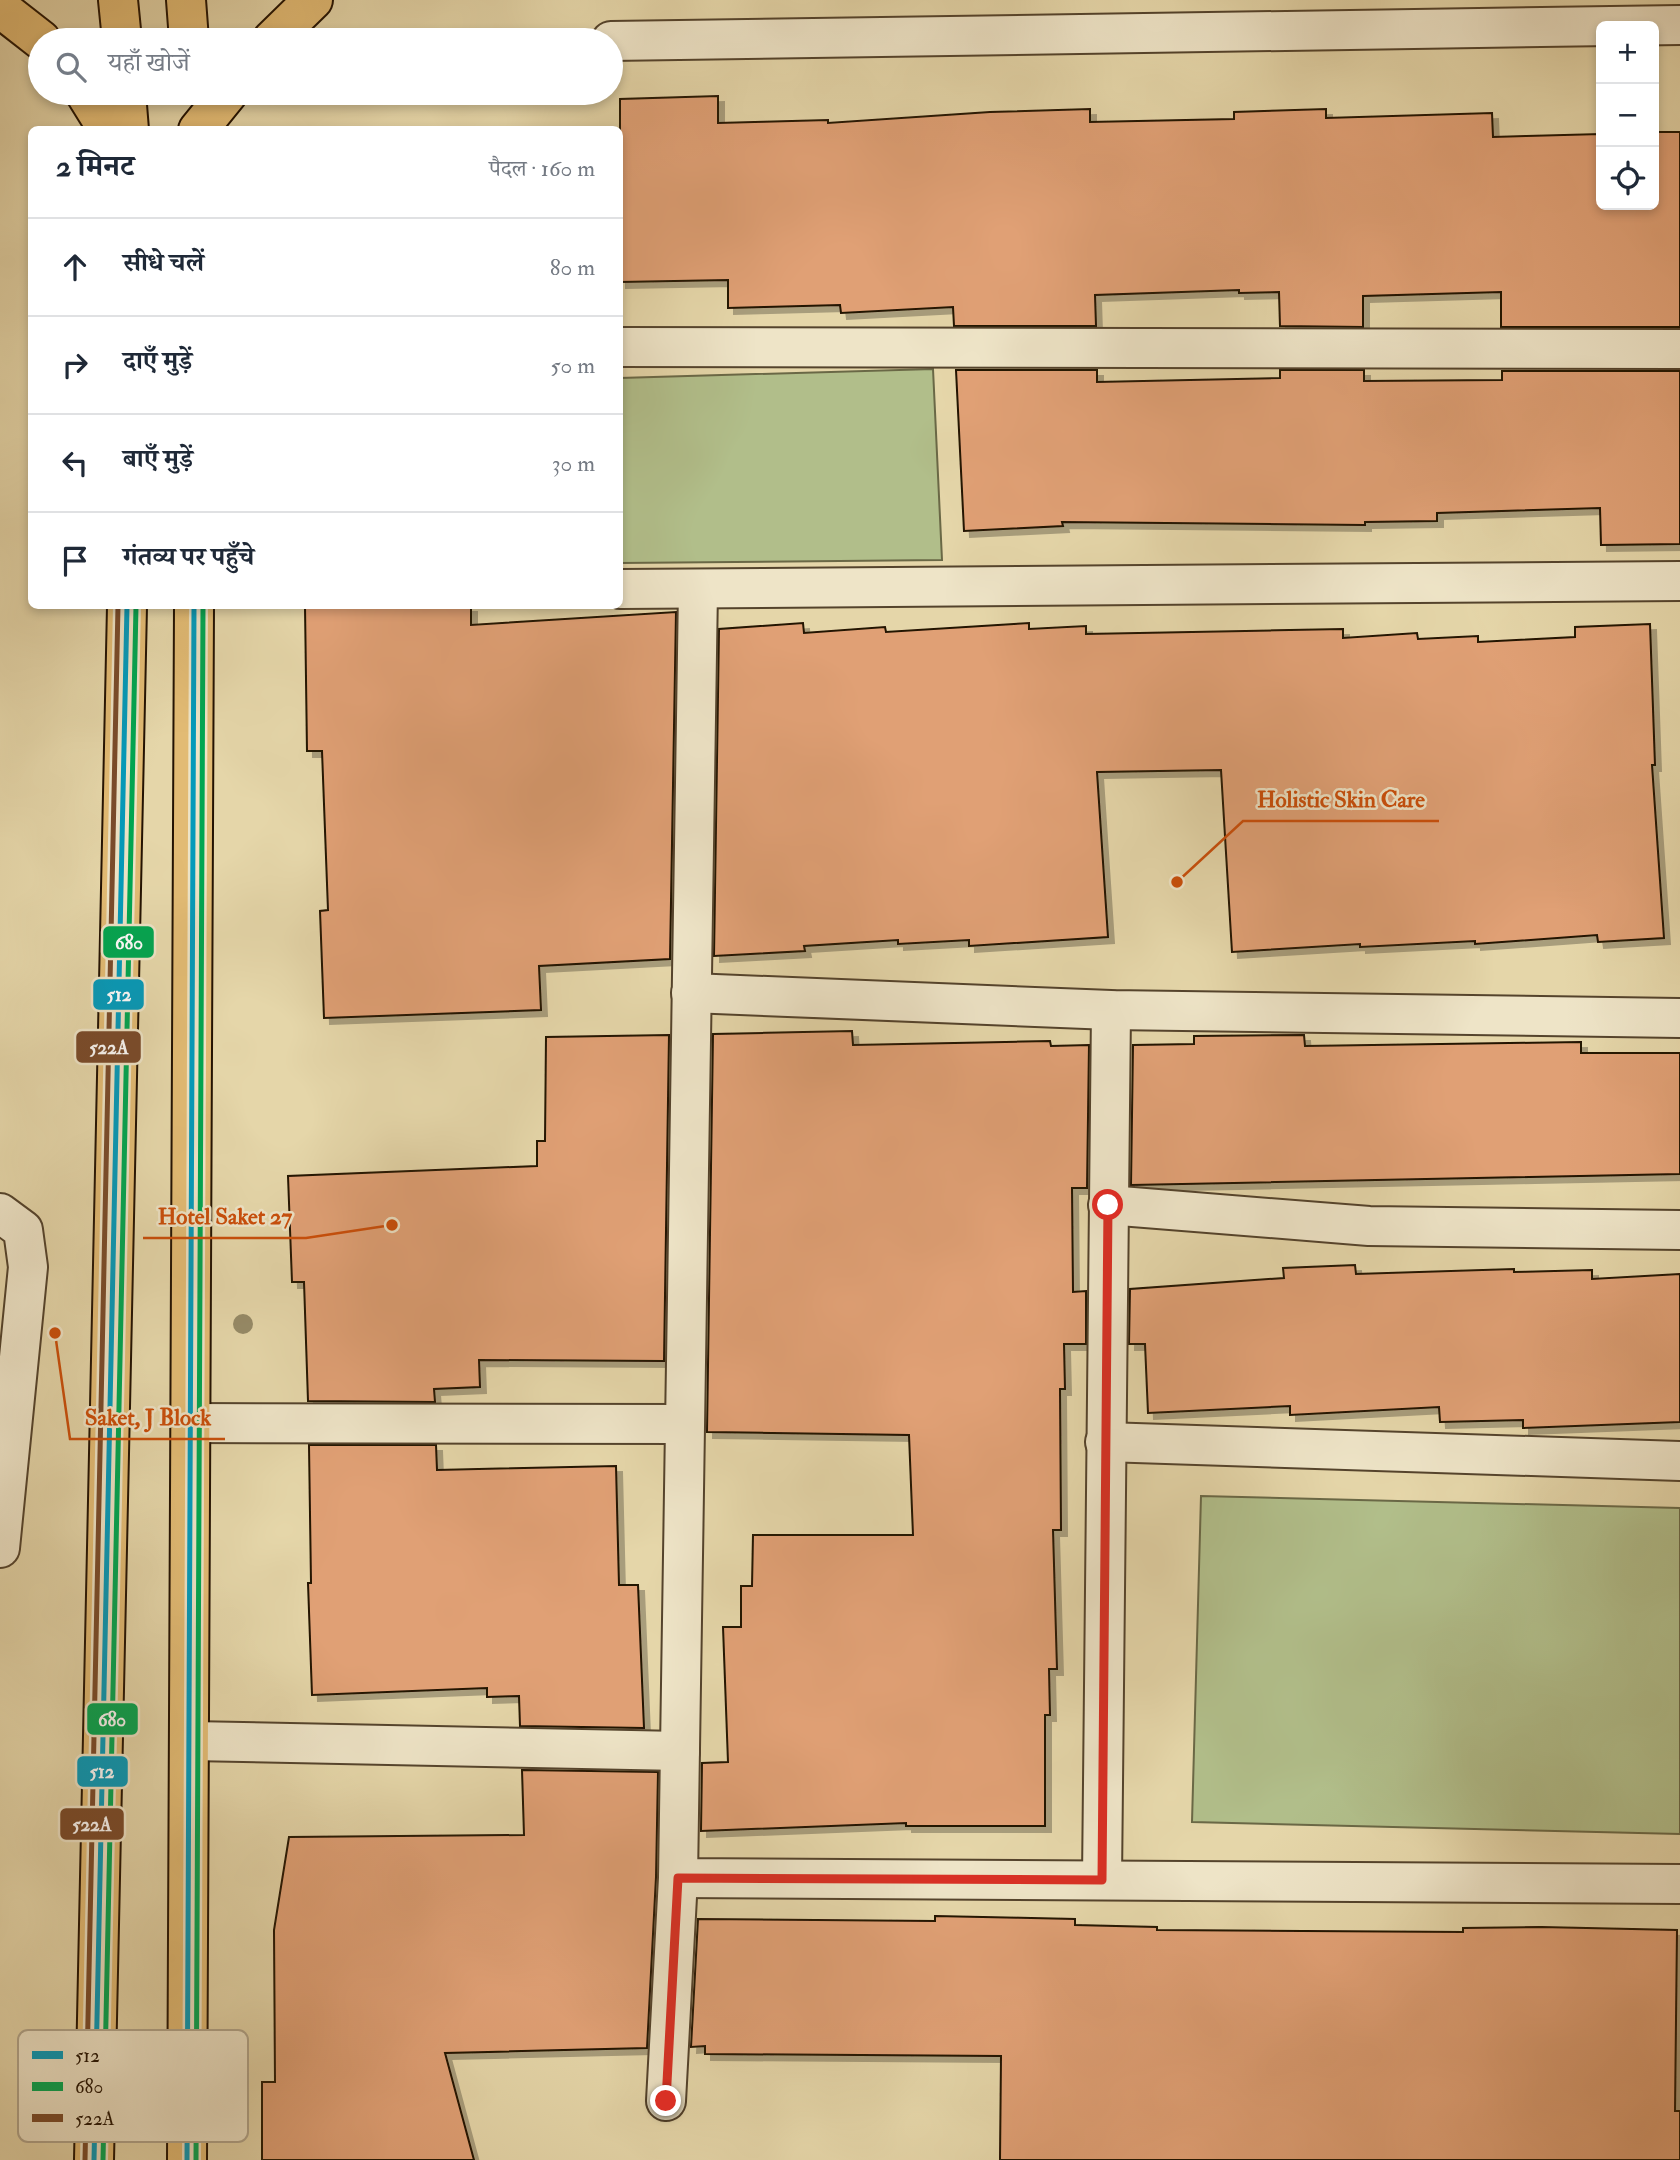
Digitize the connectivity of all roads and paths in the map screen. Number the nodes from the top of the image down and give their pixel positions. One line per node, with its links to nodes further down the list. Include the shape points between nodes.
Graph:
1 (118, 0): 6 (main road)
2 (186, 0): 7 (main road)
3 (313, 0): 8 (main road)
4 (0, 8): 9 (main road)
5 (1680, 25): 10 (street)
6 (121, 28)
7 (188, 28)
8 (284, 28)
9 (28, 30)
10 (623, 41)
11 (92, 105): 15 (main road)
12 (127, 105): 16 (main road)
13 (193, 105): 17 (main road)
14 (218, 105): 18 (main road)
15 (106, 126)
16 (129, 126)
17 (196, 126)
18 (199, 126)
19 (623, 347): 20 (street)
20 (1680, 349)
21 (1680, 581): 23 (street)
22 (623, 589): 23 (street)
23 (698, 589): 26 (street)
24 (127, 609): 42 (main road)
25 (194, 609): 32 (main road)
26 (691, 993): 27 (street); 33 (street)
27 (1111, 1010): 28 (street); 29 (street)
28 (1680, 1018)
29 (1108, 1205): 31 (street, via 1369,1226); 34 (street)
30 (0, 1213): 36 (street, via 23,1230 28,1268)
31 (1680, 1230)
32 (191, 1423): 33 (street); 37 (main road)
33 (684, 1424): 38 (street)
34 (1105, 1442): 35 (street); 40 (street)
35 (1680, 1461)
36 (0, 1548)
37 (191, 1741): 38 (street); 43 (main road)
38 (680, 1751): 39 (street)
39 (678, 1878): 40 (street); 44 (street)
40 (1102, 1880): 41 (street)
41 (1680, 1884)
42 (97, 2030)
43 (188, 2030)
44 (666, 2101)
45 (94, 2142): 47 (main road)
46 (187, 2142): 48 (main road)
47 (94, 2160)
48 (187, 2160)

